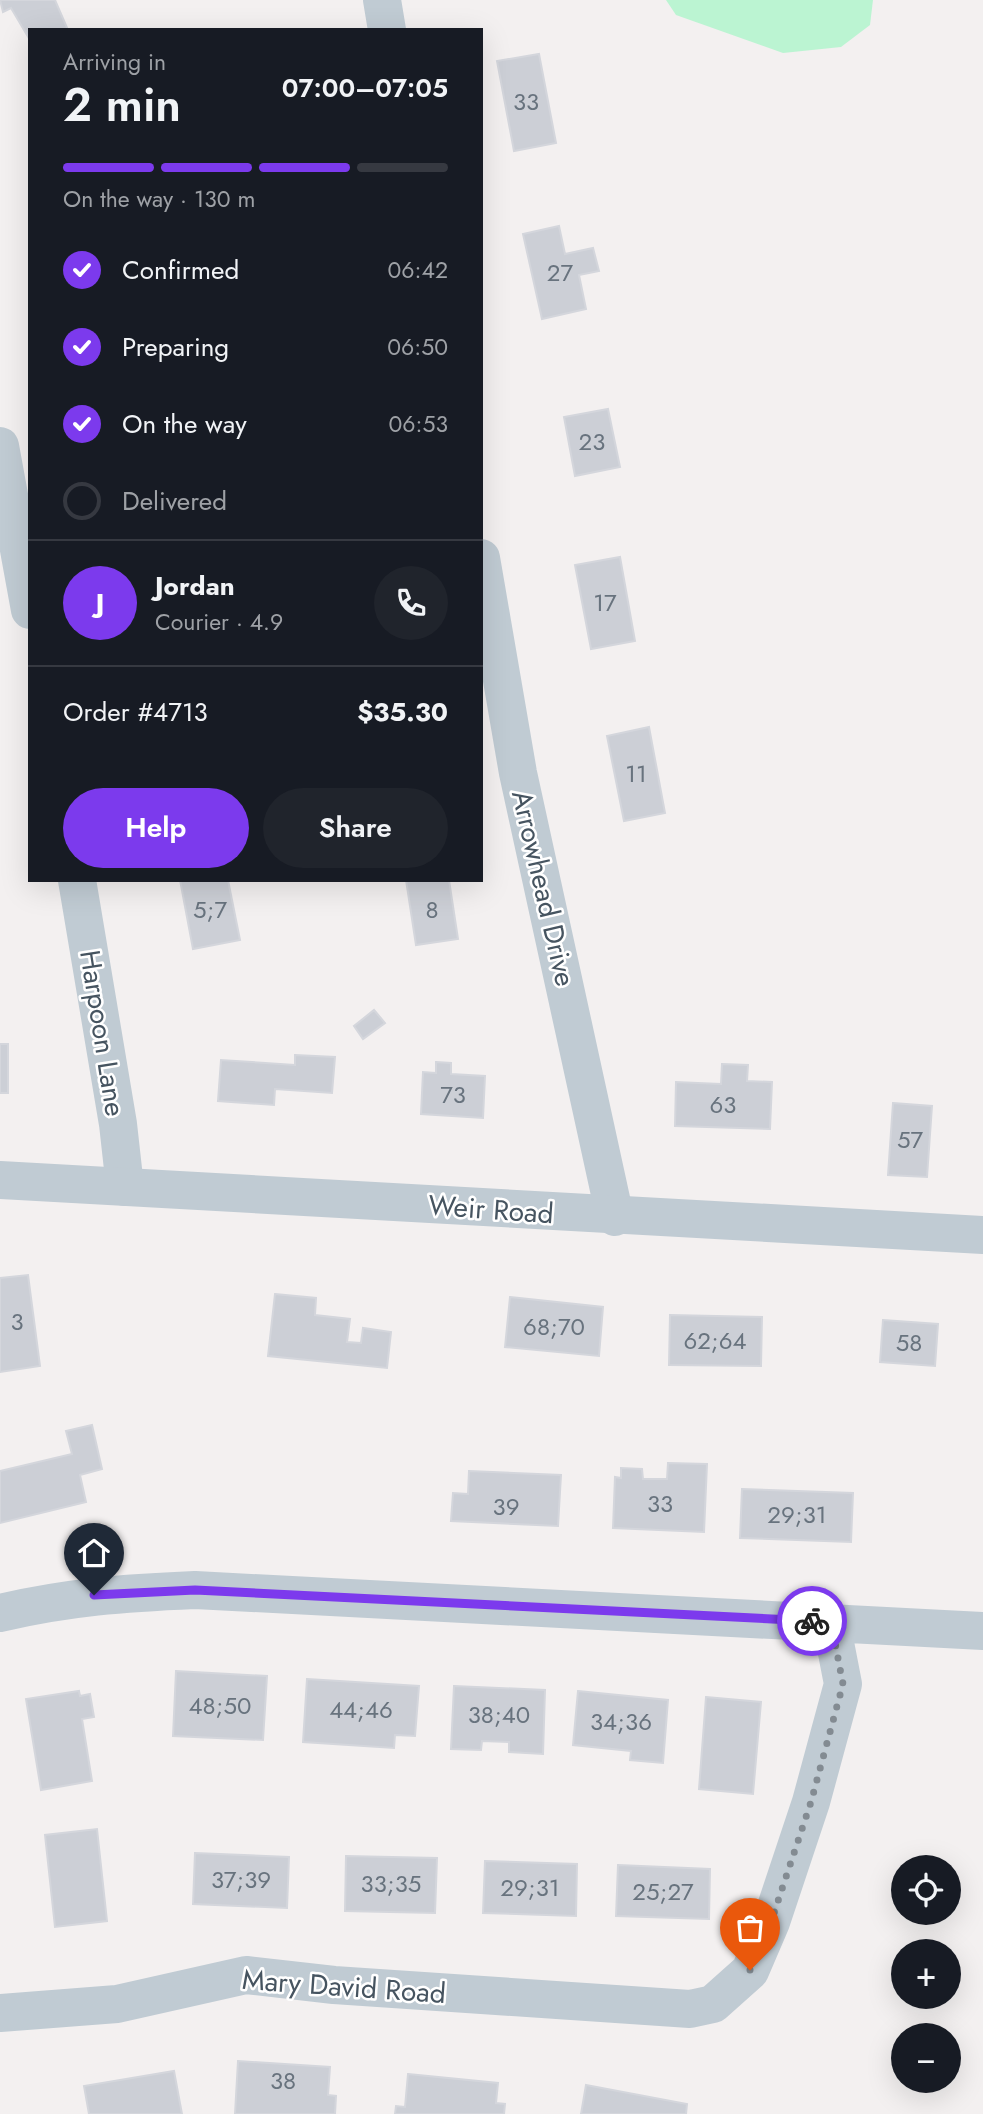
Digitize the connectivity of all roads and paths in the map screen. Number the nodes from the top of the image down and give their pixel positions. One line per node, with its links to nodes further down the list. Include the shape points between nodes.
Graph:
1 (382, 0): 2 (street)
2 (387, 28)
3 (0, 446): 5 (street)
4 (483, 570): 9 (street, Arrowhead Drive, via 518,773)
5 (28, 599)
6 (78, 882): 8 (street, Harpoon Lane)
7 (0, 1180): 8 (street, Weir Road)
8 (125, 1186): 9 (street, Weir Road)
9 (615, 1217): 10 (street, Weir Road)
10 (983, 1235)
11 (0, 1613): 12 (street, via 118,1592 195,1590)
12 (831, 1622): 13 (street); 14 (street, Mary David Road, via 843,1684 811,1802 750,1970 713,2004 690,2009 246,1975 117,2004)
13 (983, 1631)
14 (0, 2012)

